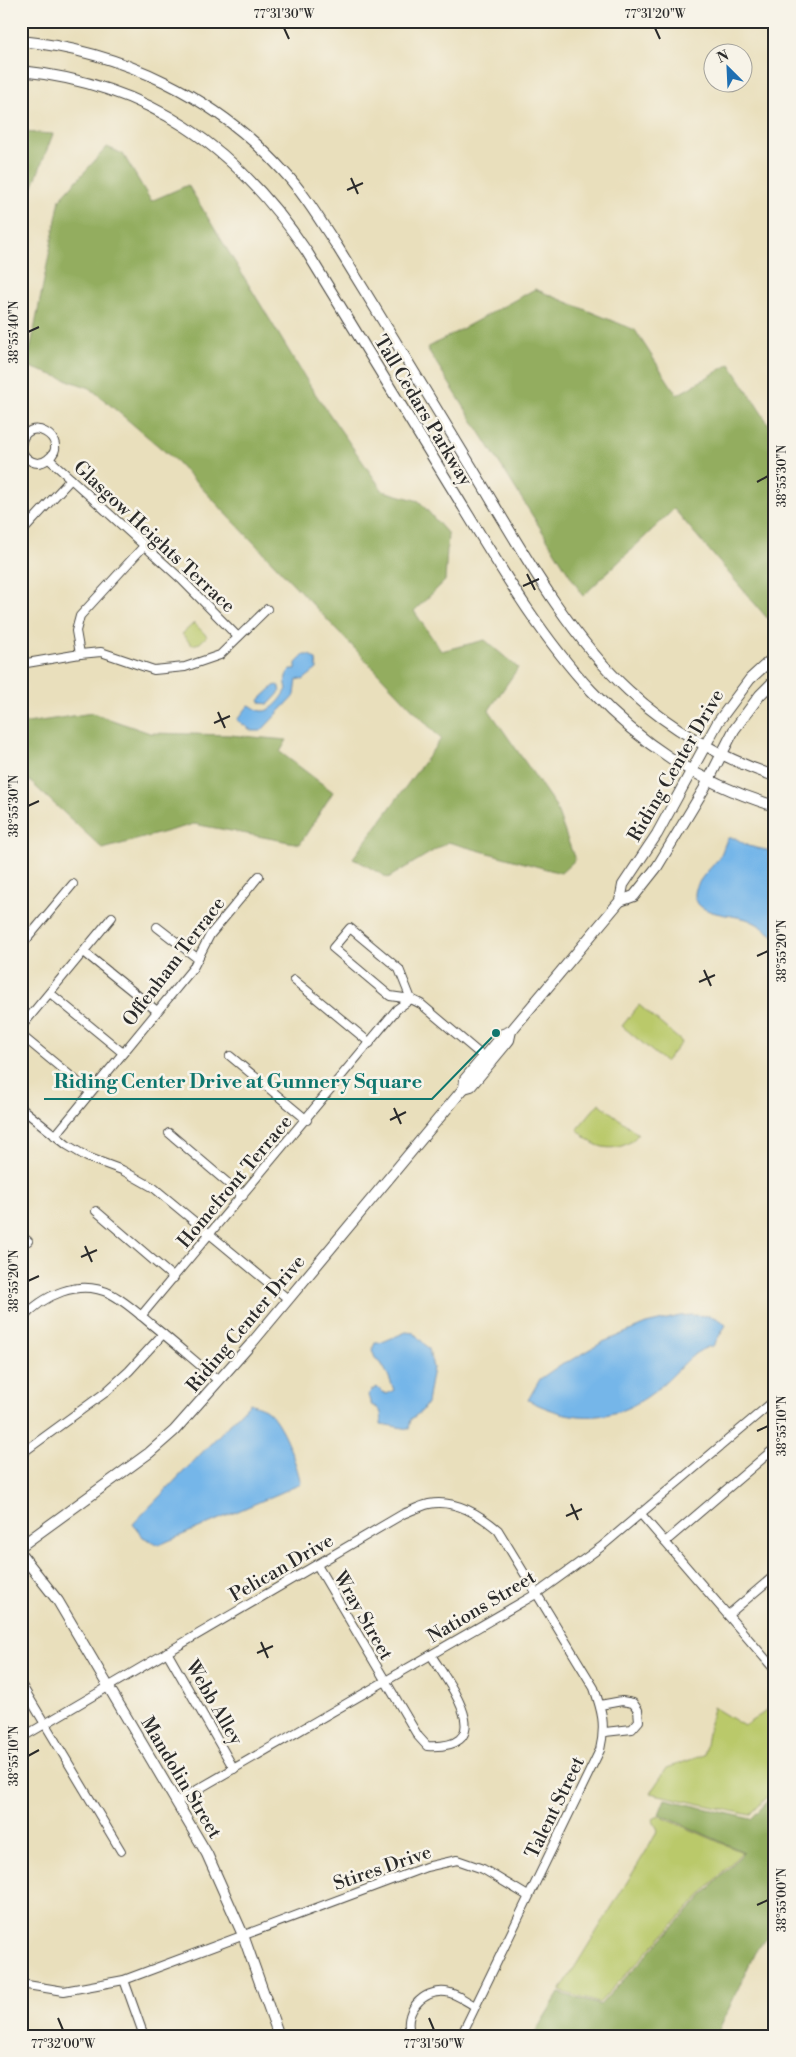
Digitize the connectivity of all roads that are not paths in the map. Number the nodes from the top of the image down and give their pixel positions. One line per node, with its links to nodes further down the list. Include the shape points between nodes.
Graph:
1 (21, 41): 15 (main road, Tall Cedars Parkway, via 89,53 160,80 218,113 284,171 337,246 530,562 581,637 629,691)
2 (21, 71): 17 (main road, Tall Cedars Parkway, via 81,80 170,116 214,146 264,193 307,252 543,632 589,691 609,710 649,744)
3 (21, 442): 4 (street); 5 (street, via 31,431 46,432 54,444)
4 (21, 447): 5 (street, via 33,462)
5 (48, 459): 6 (street, Glasgow Heights Terrace)
6 (71, 479): 7 (street); 8 (street, Glasgow Heights Terrace)
7 (21, 533)
8 (144, 546): 10 (street, Glasgow Heights Terrace); 11 (street, via 80,616 76,631)
9 (267, 609): 10 (street)
10 (238, 637): 11 (street, via 213,658 163,670 147,669 107,654)
11 (80, 654): 13 (street)
12 (775, 656): 15 (main road, Riding Center Drive, via 737,694)
13 (21, 664)
14 (775, 680): 16 (main road, Riding Center Drive, via 746,711)
15 (704, 744): 16 (main road, Tall Cedars Parkway); 17 (main road, Riding Center Drive)
16 (722, 753): 18 (main road, Tall Cedars Parkway); 19 (main road, Riding Center Drive)
17 (691, 770): 19 (main road, Tall Cedars Parkway); 23 (main road, Riding Center Drive, via 657,834 623,885)
18 (775, 776)
19 (708, 779): 20 (main road, Tall Cedars Parkway); 23 (main road, Riding Center Drive, via 648,880 634,896)
20 (775, 806)
21 (259, 876): 28 (street, Offenham Terrace, via 210,935)
22 (73, 884): 26 (street)
23 (620, 901): 34 (main road, Riding Center Drive)
24 (112, 917): 27 (street)
25 (157, 927): 28 (street)
26 (21, 946)
27 (84, 952): 30 (street); 32 (street)
28 (197, 958): 32 (street, Offenham Terrace, via 193,968)
29 (294, 980): 36 (street)
30 (50, 993): 33 (street); 37 (street)
31 (411, 999): 31 (street, via 399,969 350,928 333,948 390,996); 36 (street, Homefront Terrace, via 397,1009); 39 (street)
32 (157, 1011): 37 (street, Offenham Terrace)
33 (21, 1027)
34 (511, 1031): 39 (main road, Riding Center Drive, via 503,1034); 40 (main road, Riding Center Drive, via 505,1045 471,1086)
35 (21, 1036): 41 (street)
36 (370, 1043): 43 (street, Homefront Terrace)
37 (123, 1053): 41 (street, Offenham Terrace)
38 (230, 1056): 43 (street)
39 (486, 1059): 40 (main road, Riding Center Drive, via 465,1079)
40 (464, 1088): 50 (main road, Riding Center Drive)
41 (90, 1092): 45 (street, Offenham Terrace)
42 (21, 1108): 45 (street)
43 (307, 1120): 46 (street, Homefront Terrace)
44 (169, 1133): 46 (street)
45 (55, 1136): 48 (street, via 87,1158 143,1181)
46 (243, 1196): 48 (street, Homefront Terrace)
47 (96, 1211): 49 (street)
48 (211, 1235): 49 (street, Homefront Terrace); 50 (street)
49 (174, 1278): 51 (street, Homefront Terrace)
50 (288, 1299): 54 (main road, Riding Center Drive)
51 (141, 1316): 52 (street, via 110,1294 89,1288 70,1289 43,1300); 53 (street)
52 (21, 1320)
53 (163, 1334): 54 (street); 57 (street, via 106,1392)
54 (219, 1381): 60 (main road, Riding Center Drive, via 174,1431 149,1453)
55 (775, 1400): 58 (street, Nations Street)
56 (775, 1448): 59 (street)
57 (21, 1454)
58 (640, 1513): 59 (street); 64 (street, Nations Street, via 584,1561)
59 (665, 1542): 65 (street)
60 (21, 1546)
61 (21, 1554): 71 (main road, Mandolin Street, via 58,1601)
62 (317, 1565): 64 (street, Pelican Drive, via 403,1514 429,1504 453,1504 480,1515 498,1530); 66 (street, Pelican Drive); 69 (street, Wray Street)
63 (775, 1575): 65 (street)
64 (536, 1594): 67 (street, Nations Street); 72 (street, Talent Street, via 594,1688)
65 (728, 1615): 68 (street)
66 (167, 1652): 71 (street, Pelican Drive); 76 (street, Webb Alley)
67 (431, 1655): 69 (street, Nations Street); 69 (street, Wray Street, via 464,1711 467,1724 462,1736 453,1743 427,1746)
68 (775, 1670)
69 (384, 1682): 76 (street, Nations Street)
70 (21, 1684): 73 (street)
71 (108, 1687): 73 (street, Pelican Drive); 77 (main road, Mandolin Street)
72 (600, 1705): 74 (street, Talent Street); 74 (street, via 622,1701 633,1703 638,1710 639,1721 632,1729)
73 (46, 1724): 75 (street, Pelican Drive); 78 (street)
74 (604, 1732): 79 (street, Talent Street, via 600,1750)
75 (21, 1738)
76 (234, 1769): 77 (street, Nations Street)
77 (176, 1802): 80 (main road, Mandolin Street, via 207,1854)
78 (121, 1850)
79 (528, 1896): 80 (street, Stires Drive, via 483,1869 457,1860 426,1867); 83 (street, Talent Street)
80 (243, 1935): 81 (street, Stires Drive); 85 (main road, Mandolin Street)
81 (124, 1980): 82 (street, Stires Drive, via 64,1991); 84 (street)
82 (21, 1984)
83 (475, 2006): 86 (street, via 447,1992 434,1993 413,2006 408,2028); 87 (street, Talent Street)
84 (144, 2036)
85 (280, 2036)
86 (411, 2036)
87 (461, 2036)

